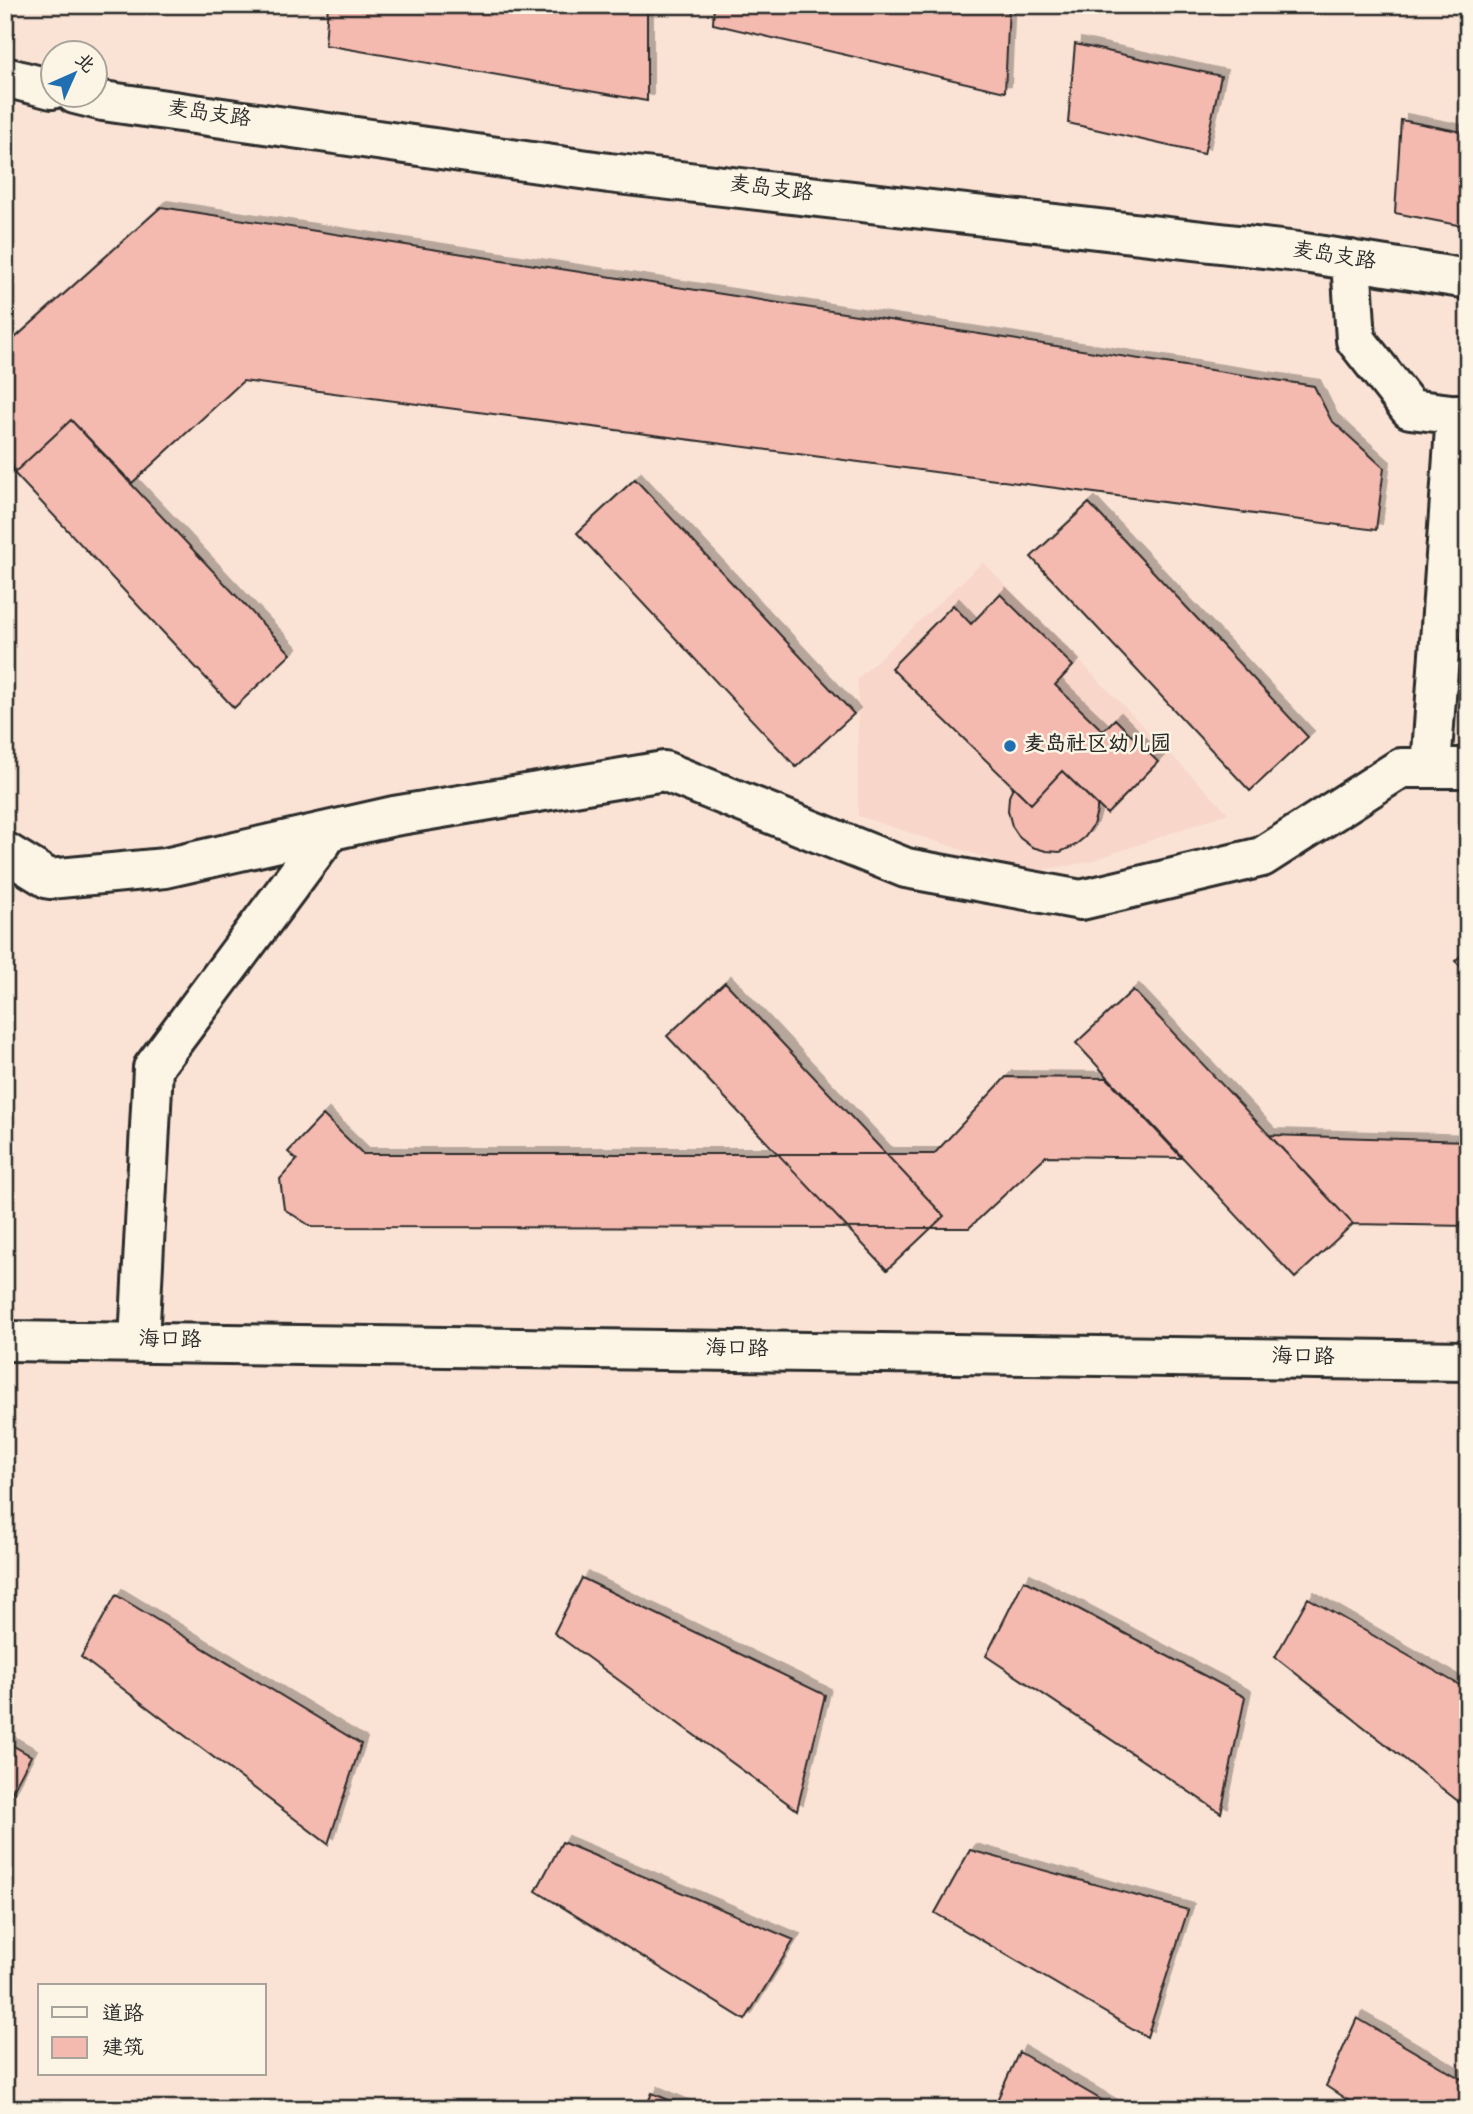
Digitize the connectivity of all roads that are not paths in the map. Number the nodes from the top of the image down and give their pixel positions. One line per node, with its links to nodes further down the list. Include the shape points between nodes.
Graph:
1 (5, 77): 2 (street)
2 (38, 85)
3 (108, 102): 4 (street, 麦岛支路, via 609,173)
4 (1351, 260): 5 (street, 麦岛支路); 6 (street, via 1356,341 1410,409)
5 (1468, 279)
6 (1462, 415): 7 (street)
7 (1449, 768): 8 (street, via 1401,768 1262,857 1081,900 906,868 664,771)
8 (330, 831): 9 (street, via 164,868 49,879); 11 (street, via 153,1068)
9 (5, 852)
10 (5, 1341): 11 (street, 海口路)
11 (139, 1342): 12 (street, 海口路)
12 (1468, 1361)

